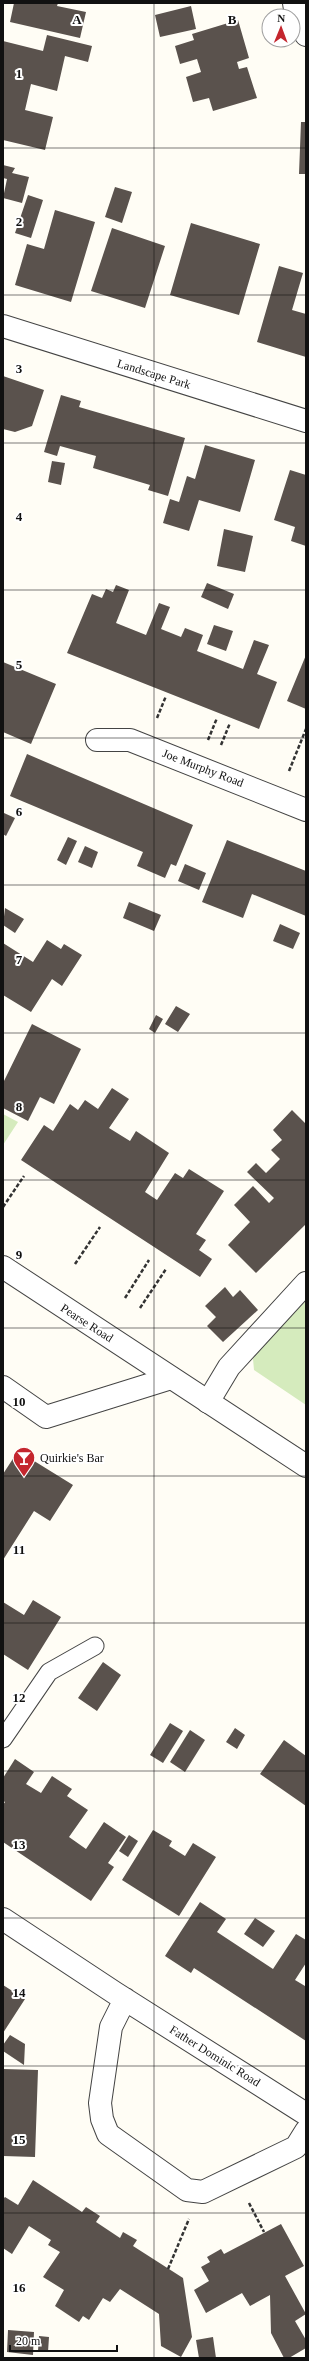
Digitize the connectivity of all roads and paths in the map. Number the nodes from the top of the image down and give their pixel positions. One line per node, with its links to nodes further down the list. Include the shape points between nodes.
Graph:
1 (294, 3): 2 (street, via 297,22)
2 (306, 34)
3 (3, 326): 4 (street, Landscape Park)
4 (306, 421)
5 (166, 696): 7 (path)
6 (217, 718): 11 (path)
7 (157, 719)
8 (230, 723): 12 (path)
9 (306, 729): 13 (path)
10 (97, 740): 14 (street, Joe Murphy Road, via 130,740)
11 (208, 740)
12 (221, 746)
13 (288, 775)
14 (306, 810)
15 (24, 1176): 16 (path)
16 (3, 1207)
17 (100, 1227): 19 (path)
18 (149, 1260): 23 (path)
19 (75, 1264)
20 (3, 1267): 25 (street, Pearse Road)
21 (166, 1270): 24 (path)
22 (306, 1283): 27 (street, via 229,1367)
23 (125, 1298)
24 (140, 1308)
25 (171, 1378): 26 (street, via 46,1417); 27 (street, Pearse Road)
26 (3, 1387)
27 (208, 1402): 28 (street, Pearse Road)
28 (306, 1466)
29 (95, 1646): 30 (lane, via 49,1672)
30 (3, 1739)
31 (3, 1919): 32 (street, Father Dominic Road)
32 (125, 1999): 33 (street, Father Dominic Road); 35 (street, via 111,2027 100,2103 102,2119 108,2134 187,2190)
33 (306, 2114)
34 (306, 2131): 35 (street, via 296,2147)
35 (201, 2192): 36 (path)
36 (168, 2269)

